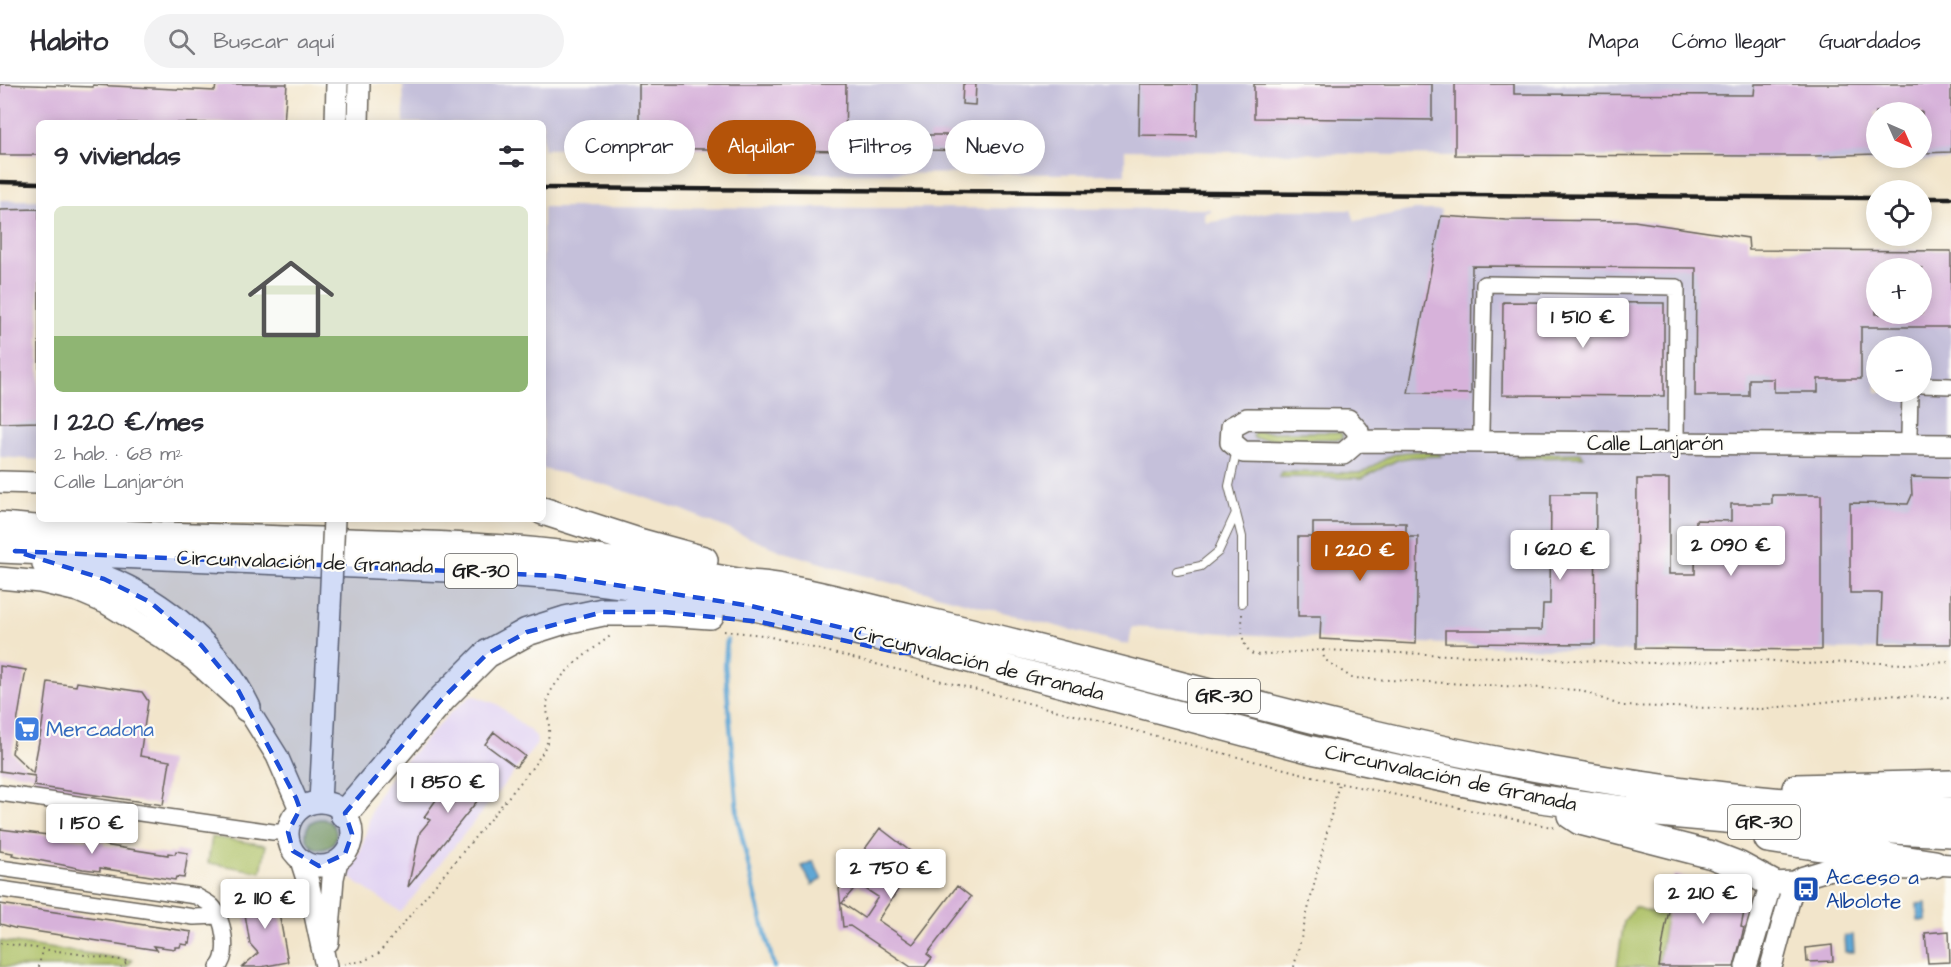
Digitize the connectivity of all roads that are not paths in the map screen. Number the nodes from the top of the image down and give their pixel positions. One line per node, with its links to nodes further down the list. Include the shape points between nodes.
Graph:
1 (337, 84): 3 (street)
2 (359, 84): 4 (street)
3 (336, 120)
4 (358, 120)
5 (1932, 385): 6 (street)
6 (1951, 386)
7 (1910, 402): 10 (street)
8 (1481, 430): 11 (street, Calle Lanjarón); 12 (street, Calle Lanjarón); 12 (street, Calle Lanjarón, via 1484,284 1677,287)
9 (1951, 433): 10 (street, Calle Lanjarón)
10 (1909, 434): 12 (street, Calle Lanjarón)
11 (1358, 436): 12 (street, Calle Lanjarón); 14 (street, Calle Lanjarón, via 1343,454 1243,452); 14 (street, Calle Lanjarón, via 1348,420 1247,419 1232,427 1231,442)
12 (1676, 438): 13 (street, Calle Lanjarón)
13 (1951, 445)
14 (1238, 448): 20 (lane, via 1229,486)
15 (0, 482): 16 (street)
16 (36, 483)
17 (0, 512): 19 (highway)
18 (546, 512): 26 (highway, via 752,572)
19 (36, 513)
20 (1236, 513): 24 (lane, via 1218,552 1201,566); 27 (lane, via 1242,537)
21 (334, 522): 34 (street, bridge, via 330,607)
22 (0, 526): 26 (highway, Circunvalación de Granada / GR-30, via 509,549)
23 (7, 550): 28 (highway, Circunvalación de Granada / GR-30, via 558,576 751,606); 29 (highway, via 104,579 150,602 177,622 222,669)
24 (1177, 571)
25 (0, 578): 29 (street, via 40,582 106,603 193,659)
26 (781, 587): 31 (highway, Circunvalación de Granada / GR-30, via 1364,732 1527,766)
27 (1242, 603)
28 (939, 651): 33 (highway, Circunvalación de Granada / GR-30, via 1312,750); 37 (highway, via 900,652 804,630 717,616 603,612 565,620 527,632 487,654 442,699)
29 (247, 708): 34 (street)
30 (1951, 784): 31 (highway, via 1792,788 1700,784)
31 (1670, 790): 36 (highway, Circunvalación de Granada / GR-30, via 1816,806)
32 (0, 793): 38 (street)
33 (1541, 799): 35 (highway, Circunvalación de Granada / GR-30); 44 (highway, via 1580,820 1712,855)
34 (310, 806): 37 (street, via 329,804); 38 (street, via 290,823)
35 (1624, 810): 39 (highway, Circunvalación de Granada / GR-30, via 1794,825); 42 (highway, via 1652,823)
36 (1951, 811)
37 (344, 814): 41 (street, via 352,834 348,849)
38 (288, 832): 40 (street, via 293,852)
39 (1951, 833)
40 (301, 860): 41 (street, via 319,866); 48 (street)
41 (337, 861): 48 (street)
42 (1943, 864): 44 (street, via 1922,869 1834,868)
43 (0, 868): 46 (street, via 196,896)
44 (1783, 883): 49 (street); 50 (street)
45 (0, 889): 46 (street, via 194,917)
46 (219, 916): 47 (street, via 226,953)
47 (218, 967)
48 (326, 967)
49 (1746, 967)
50 (1772, 967)

